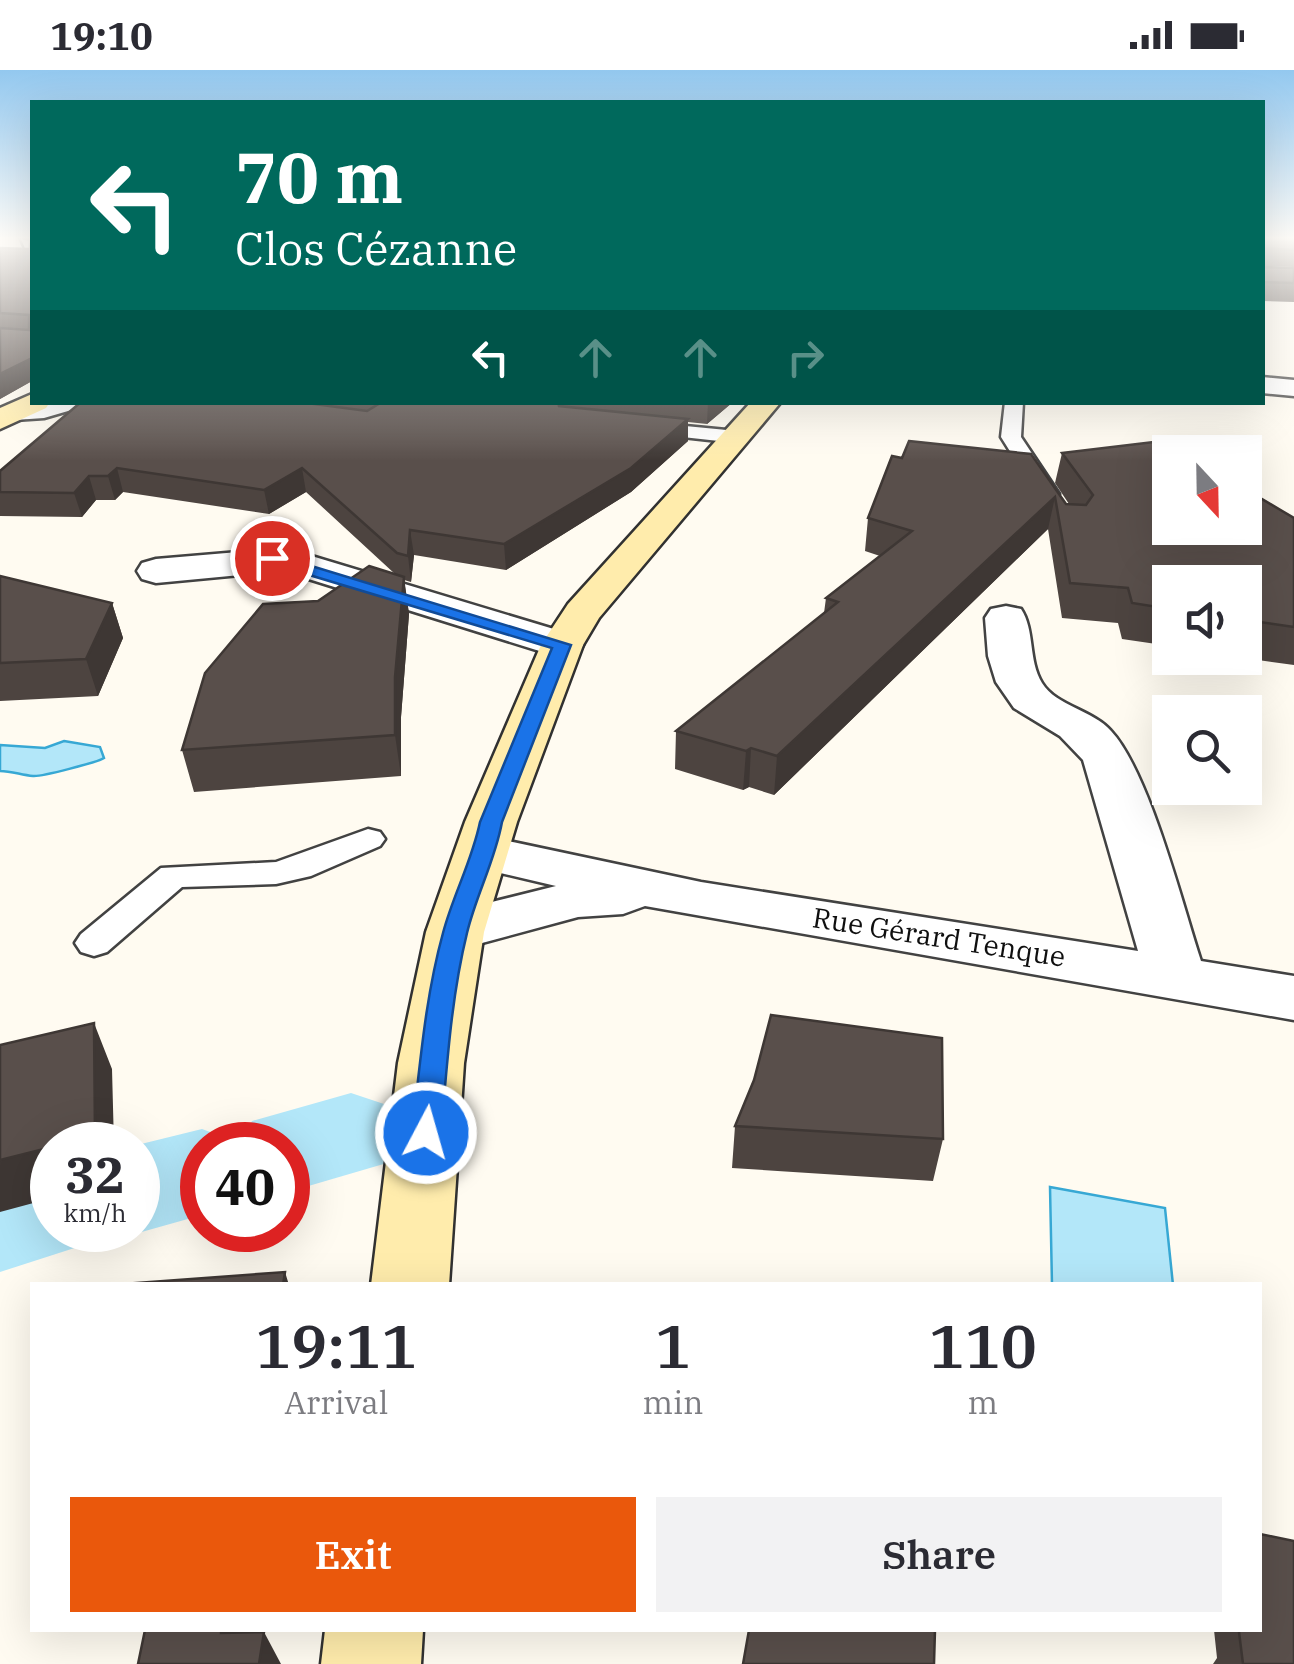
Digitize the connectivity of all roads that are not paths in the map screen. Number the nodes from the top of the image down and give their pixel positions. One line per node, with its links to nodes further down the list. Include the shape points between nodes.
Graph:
1 (1265, 386): 2 (street)
2 (1294, 388)
3 (30, 405): 7 (street)
4 (73, 405): 7 (lane)
5 (765, 405): 9 (street)
6 (1014, 405): 10 (lane, via 1013,443)
7 (3, 417)
8 (623, 426): 9 (lane)
9 (738, 437): 13 (street)
10 (1061, 516)
11 (156, 571): 13 (street, via 285,560)
12 (1006, 618): 19 (street, via 1020,689 1086,733 1108,760)
13 (562, 645): 15 (street, via 491,822)
14 (368, 839): 18 (lane, via 276,873 173,876)
15 (485, 853): 16 (street, Rue Gérard Tenque); 17 (street)
16 (701, 900): 17 (street, Rue Gérard Tenque, via 578,899); 19 (street, Rue Gérard Tenque)
17 (456, 930): 21 (street, via 438,1019)
18 (94, 943)
19 (1176, 976): 20 (street, Rue Gérard Tenque)
20 (1294, 998)
21 (410, 1282)
22 (374, 1632): 23 (street)
23 (370, 1664)

